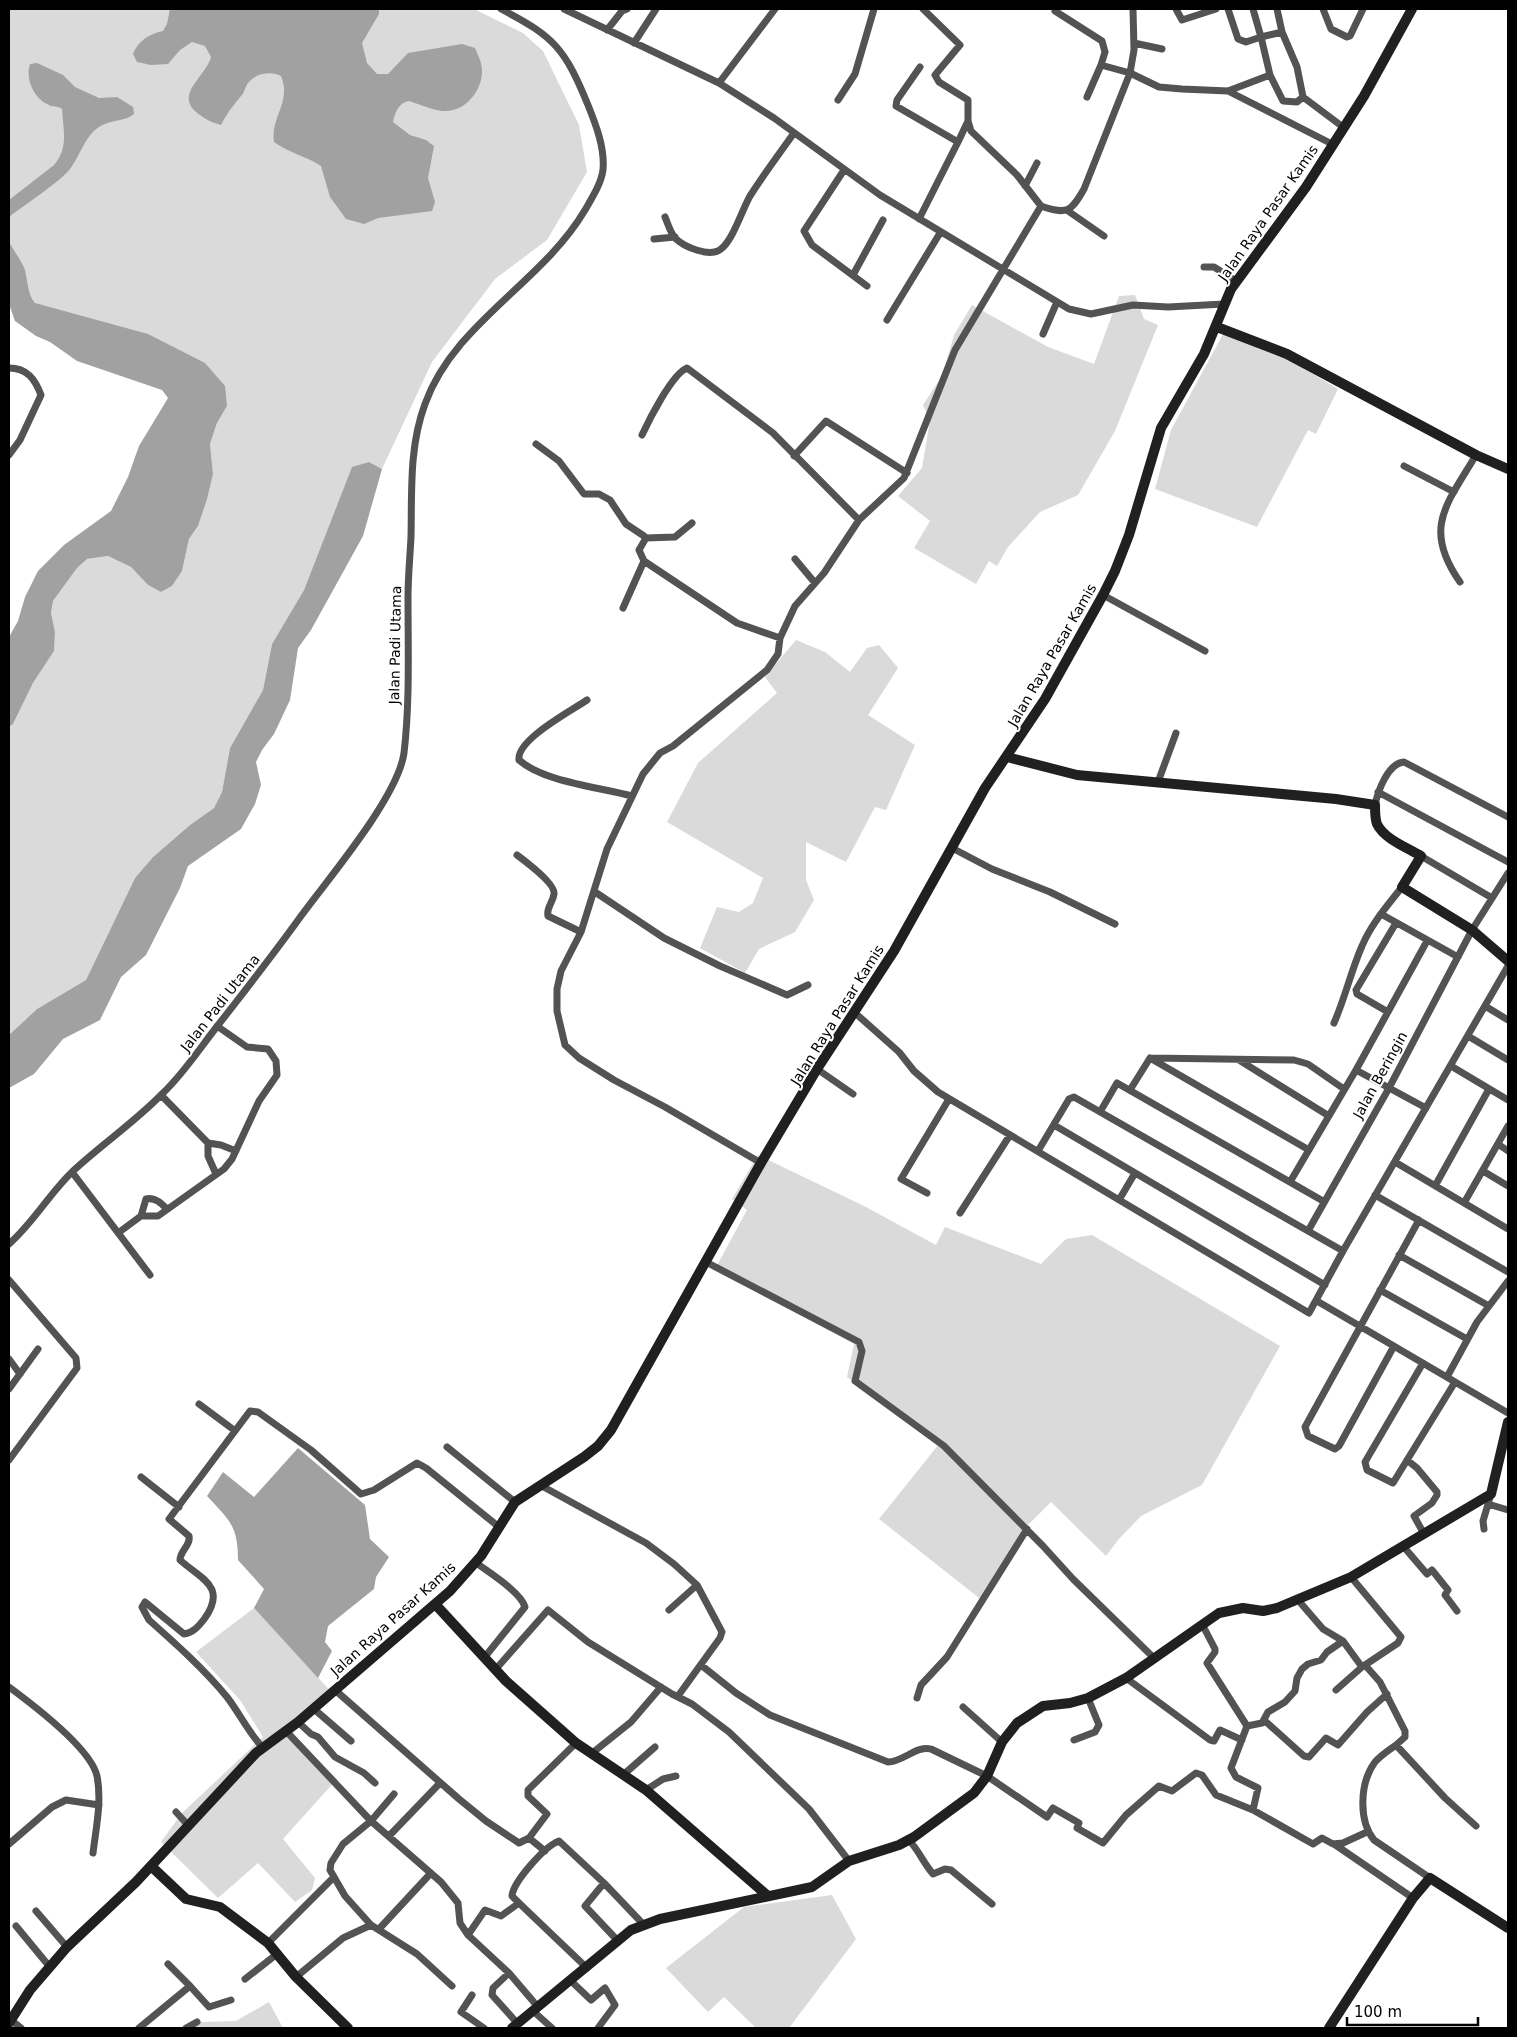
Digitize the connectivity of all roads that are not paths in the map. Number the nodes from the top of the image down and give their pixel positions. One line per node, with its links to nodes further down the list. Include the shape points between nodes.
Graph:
1 (501, 9): 112 (street, Jalan Padi Utama, via 559,47 575,74 592,116 603,151 602,174 580,220 555,251 466,338 446,361 431,388 418,422 411,484 409,648 401,766 352,848)
2 (564, 9): 18 (street)
3 (627, 9): 18 (street)
4 (656, 9): 21 (street)
5 (775, 9): 28 (street)
6 (874, 9): 32 (street, via 855,74)
7 (923, 9): 33 (street, via 960,45 936,72 935,79 968,100)
8 (1133, 9): 22 (street)
9 (1176, 9): 10 (street, via 1184,20)
10 (1216, 9)
11 (1228, 9): 20 (street, via 1238,39 1246,42)
12 (1253, 9): 20 (street)
13 (1276, 9): 19 (street)
14 (1322, 9): 15 (street, via 1331,29 1347,37)
15 (1363, 9)
16 (1412, 9): 34 (street, Jalan Raya Pasar Kamis, via 1376,76)
17 (1055, 11): 24 (street, via 1102,41 1105,52)
18 (607, 30): 21 (street)
19 (1282, 32): 20 (street); 31 (street, via 1293,52)
20 (1260, 37): 27 (street)
21 (634, 43): 28 (street)
22 (1134, 43): 23 (street); 26 (street)
23 (1162, 49)
24 (1101, 65): 26 (street); 30 (street)
25 (920, 67): 36 (street, via 896,106)
26 (1130, 73): 29 (street, via 1159,87); 42 (street, via 1084,189)
27 (1270, 75): 29 (street); 31 (street, via 1283,101 1297,102)
28 (720, 83): 35 (street)
29 (1228, 91): 37 (street)
30 (1087, 97)
31 (1303, 97): 34 (street)
32 (838, 100)
33 (968, 121): 36 (street); 40 (street, via 971,131)
34 (1343, 127): 37 (street, Jalan Raya Pasar Kamis)
35 (794, 133): 39 (street); 48 (street, via 750,196 722,248 714,253 707,252)
36 (958, 142): 44 (street)
37 (1332, 144): 53 (street, Jalan Raya Pasar Kamis, via 1306,187)
38 (1037, 163): 40 (street)
39 (844, 170): 44 (street); 52 (street, via 804,231 812,245)
40 (1025, 186): 41 (street)
41 (1041, 206): 42 (street); 51 (street)
42 (1068, 211): 47 (street)
43 (666, 217): 48 (street)
44 (919, 219): 46 (street)
45 (883, 220): 52 (street)
46 (940, 233): 51 (street); 57 (street)
47 (1104, 236)
48 (675, 237): 49 (street)
49 (654, 239)
50 (1204, 267): 53 (street, via 1214,268)
51 (1004, 270): 55 (street); 68 (street, via 955,350)
52 (853, 275): 54 (street)
53 (1236, 281): 56 (street, Jalan Raya Pasar Kamis)
54 (867, 286)
55 (1057, 302): 56 (street, via 1091,314 1126,306); 59 (street)
56 (1224, 304): 58 (street, Jalan Raya Pasar Kamis)
57 (887, 320)
58 (1217, 327): 65 (street, via 1287,354); 77 (street, Jalan Raya Pasar Kamis, via 1154,444 1144,492 1116,571)
59 (1043, 334)
60 (9, 368): 63 (street, via 30,375 41,395 20,440)
61 (642, 435): 64 (street, via 672,384 687,368 773,433)
62 (536, 444): 72 (street, via 560,461 584,494 599,494 610,500 626,524)
63 (9, 455)
64 (794, 456): 68 (street, via 826,420); 70 (street)
65 (1476, 456): 67 (street); 69 (street)
66 (1404, 466): 69 (street)
67 (1508, 469)
68 (907, 473): 70 (street, via 894,489)
69 (1454, 492): 75 (street, via 1440,524 1445,555)
70 (858, 520): 76 (street)
71 (692, 523): 72 (street, via 675,538)
72 (646, 538): 74 (street, via 639,550)
73 (795, 559): 76 (street)
74 (644, 561): 78 (street); 79 (street, via 737,623)
75 (1460, 582)
76 (815, 583): 79 (street, via 795,606)
77 (1103, 595): 80 (street); 83 (street, Jalan Raya Pasar Kamis, via 1045,699)
78 (623, 608)
79 (780, 638): 86 (street, via 778,654 767,670 654,758)
80 (1205, 651)
81 (587, 700): 86 (street, via 533,736 519,755 519,760 561,781 588,784)
82 (1176, 733): 84 (street)
83 (1007, 757): 84 (street, via 1077,775); 89 (street, Jalan Raya Pasar Kamis, via 985,788)
84 (1158, 782): 87 (street)
85 (1378, 792): 87 (street); 88 (street, via 1395,766 1404,762); 92 (street)
86 (632, 796): 95 (street, via 608,849)
87 (1375, 805): 91 (street, via 1376,823 1380,829)
88 (1507, 814)
89 (952, 848): 99 (street); 108 (street, Jalan Raya Pasar Kamis, via 894,951)
90 (517, 855): 101 (street, via 553,888 548,916)
91 (1421, 856): 94 (street); 96 (street)
92 (1508, 862)
93 (1508, 873): 96 (street, Jalan Beringin)
94 (1402, 887): 97 (street); 100 (street)
95 (595, 892): 101 (street); 106 (street, via 664,938 720,966 787,995)
96 (1492, 898): 100 (street, Jalan Beringin)
97 (1381, 914): 98 (street); 111 (street, via 1362,945)
98 (1396, 923): 102 (street); 109 (street, via 1356,990 1357,994)
99 (1115, 924)
100 (1472, 930): 103 (street, Jalan Beringin); 104 (street)
101 (580, 932): 141 (street, via 557,988 557,1011 565,1045 614,1080 665,1106)
102 (1427, 942): 103 (street); 109 (street)
103 (1458, 957): 120 (street, Jalan Beringin)
104 (1508, 960)
105 (1508, 966): 107 (street)
106 (808, 985)
107 (1485, 1006): 110 (street); 113 (street)
108 (854, 1012): 118 (street, Jalan Raya Pasar Kamis); 126 (street, via 899,1052 923,1080)
109 (1388, 1012): 119 (street)
110 (1508, 1020)
111 (1334, 1024)
112 (217, 1026): 125 (street, Jalan Padi Utama); 137 (street, via 247,1047 268,1049 278,1068)
113 (1468, 1036): 116 (street); 117 (street)
114 (1150, 1058): 115 (street); 123 (street); 136 (street)
115 (1239, 1060): 121 (street, via 1300,1061); 130 (street)
116 (1508, 1060)
117 (1451, 1066): 122 (street); 128 (street)
118 (818, 1069): 124 (street); 141 (street, Jalan Raya Pasar Kamis)
119 (1356, 1070): 120 (street); 121 (street)
120 (1389, 1088): 128 (street); 152 (street, Jalan Beringin)
121 (1344, 1089): 130 (street)
122 (1490, 1089): 127 (street); 147 (street)
123 (1130, 1090): 129 (street, via 1117,1083); 146 (street)
124 (853, 1094)
125 (162, 1095): 134 (street); 143 (street, Jalan Padi Utama)
126 (949, 1099): 133 (street); 149 (street, via 900,1179)
127 (1508, 1100)
128 (1426, 1108): 140 (street)
129 (1100, 1112): 131 (street, via 1071,1097); 159 (street)
130 (1329, 1116): 136 (street)
131 (1054, 1125): 138 (street); 144 (street)
132 (1508, 1126): 135 (street)
133 (1010, 1134): 138 (street); 155 (street)
134 (208, 1144): 137 (street); 145 (street, via 208,1156)
135 (1498, 1144): 139 (street); 142 (street)
136 (1309, 1150): 146 (street)
137 (236, 1151): 145 (street, via 228,1165)
138 (1038, 1151): 151 (street)
139 (1508, 1151)
140 (1395, 1162): 147 (street); 150 (street)
141 (761, 1164): 164 (street, Jalan Raya Pasar Kamis)
142 (1483, 1171): 148 (street); 153 (street)
143 (72, 1172): 160 (street); 161 (street, Jalan Padi Utama, via 34,1220)
144 (1135, 1173): 151 (street); 169 (street)
145 (216, 1174): 154 (street)
146 (1290, 1182): 152 (street)
147 (1435, 1186): 153 (street)
148 (1508, 1186)
149 (927, 1193)
150 (1376, 1195): 157 (street); 162 (street)
151 (1119, 1200): 171 (street, via 1309,1314)
152 (1323, 1201): 159 (street, Jalan Beringin)
153 (1464, 1203): 158 (street)
154 (167, 1208): 156 (street, via 158,1216); 156 (street, via 151,1198 144,1202)
155 (960, 1213)
156 (141, 1216): 160 (street)
157 (1419, 1220): 163 (street); 165 (street)
158 (1508, 1229)
159 (1308, 1231): 162 (street)
160 (118, 1233): 166 (street)
161 (9, 1244)
162 (1343, 1251): 169 (street)
163 (1400, 1255): 170 (street); 172 (street)
164 (706, 1262): 191 (street, Jalan Raya Pasar Kamis, via 611,1430 598,1446); 197 (street, via 859,1342 862,1350 854,1380 944,1446)
165 (1508, 1272)
166 (150, 1276)
167 (9, 1280): 188 (street, via 76,1358 77,1368)
168 (1508, 1281): 172 (street)
169 (1325, 1285): 171 (street)
170 (1380, 1290): 173 (street); 174 (street)
171 (1317, 1301): 173 (street)
172 (1489, 1306): 174 (street)
173 (1360, 1326): 175 (street); 175 (street, via 1305,1427 1306,1434 1323,1445 1332,1449 1339,1446)
174 (1467, 1339): 180 (street)
175 (1394, 1346): 178 (street)
176 (38, 1349): 179 (street)
177 (9, 1359): 179 (street)
178 (1423, 1363): 180 (street); 189 (street, via 1364,1466 1393,1483)
179 (20, 1374): 182 (street)
180 (1447, 1377): 181 (street)
181 (1455, 1382): 184 (street); 189 (street)
182 (9, 1389)
183 (199, 1404): 186 (street)
184 (1508, 1413)
185 (1508, 1422): 192 (street)
186 (234, 1430): 194 (street); 196 (street, via 250,1411 256,1410 311,1450 361,1494 419,1464)
187 (447, 1447): 193 (street)
188 (9, 1460)
189 (1407, 1460): 199 (street, via 1437,1492 1432,1503 1414,1516)
190 (141, 1477): 194 (street)
191 (540, 1485): 193 (street, Jalan Raya Pasar Kamis); 203 (street, via 646,1543)
192 (1490, 1499): 195 (street); 198 (street); 199 (street)
193 (515, 1502): 196 (street, Jalan Raya Pasar Kamis)
194 (179, 1507): 237 (street, via 169,1519 187,1532 190,1539 180,1560 212,1587 214,1597 210,1610 195,1630 184,1634 145,1602 143,1610 218,1686)
195 (1508, 1510)
196 (499, 1527): 201 (street, Jalan Raya Pasar Kamis)
197 (1027, 1529): 211 (street); 222 (street, via 947,1657 921,1685)
198 (1484, 1529)
199 (1424, 1534): 200 (street)
200 (1403, 1546): 202 (street); 207 (street, via 1427,1574 1432,1570 1448,1590 1445,1594)
201 (475, 1562): 205 (street, Jalan Raya Pasar Kamis); 210 (street, via 514,1592 525,1608)
202 (1351, 1577): 204 (street); 213 (street, via 1401,1637 1398,1644)
203 (697, 1585): 206 (street); 212 (street, via 722,1632)
204 (1298, 1600): 208 (street, via 1263,1611 1231,1609); 209 (street, via 1323,1629)
205 (435, 1604): 210 (street); 218 (street, Jalan Raya Pasar Kamis)
206 (669, 1610)
207 (1457, 1610)
208 (1202, 1624): 211 (street); 228 (street, via 1215,1649 1207,1662)
209 (1342, 1641): 213 (street); 226 (street, via 1321,1660 1302,1668 1295,1691 1268,1712)
210 (484, 1658): 214 (street)
211 (1154, 1659): 215 (street)
212 (701, 1665): 221 (street); 241 (street, via 770,1715 828,1740 888,1762 926,1748)
213 (1363, 1666): 219 (street); 220 (street)
214 (495, 1670): 217 (street, via 548,1610 588,1642); 234 (street)
215 (1126, 1678): 223 (street); 231 (street, via 1210,1740 1214,1741 1220,1730)
216 (9, 1687): 246 (street, via 89,1758 97,1776)
217 (661, 1687): 221 (street); 238 (street, via 630,1722)
218 (334, 1690): 225 (street, Jalan Raya Pasar Kamis); 242 (street)
219 (1336, 1690)
220 (1387, 1694): 226 (street, via 1338,1745 1326,1738 1309,1757); 235 (street, via 1406,1734)
221 (678, 1696): 260 (street, via 740,1742 809,1809)
222 (917, 1698)
223 (1088, 1698): 230 (street, via 1099,1724 1095,1732); 233 (street, via 1043,1706 1017,1722)
224 (963, 1707): 233 (street)
225 (314, 1709): 227 (street, Jalan Raya Pasar Kamis); 232 (street)
226 (1264, 1720): 228 (street, via 1258,1725)
227 (298, 1722): 229 (street, Jalan Raya Pasar Kamis); 243 (street, via 318,1737 335,1757)
228 (1247, 1726): 231 (street)
229 (286, 1731): 237 (street, Jalan Raya Pasar Kamis); 249 (street)
230 (1074, 1740)
231 (1242, 1740): 247 (street, via 1231,1772 1258,1788)
232 (351, 1741)
233 (1002, 1742): 241 (street)
234 (576, 1743): 238 (street); 254 (street, via 528,1790 528,1796 547,1813)
235 (1396, 1745): 251 (street); 252 (street, via 1379,1758 1368,1776 1363,1797)
236 (655, 1747): 239 (street)
237 (263, 1748): 250 (street, Jalan Raya Pasar Kamis)
238 (590, 1754): 239 (street)
239 (623, 1775): 244 (street)
240 (676, 1776): 244 (street, via 663,1779)
241 (987, 1776): 247 (street, via 1047,1817 1053,1808 1079,1824 1077,1828 1103,1843 1126,1814 1159,1786 1172,1791 1196,1773 1202,1775 1216,1795); 255 (street, via 970,1797)
242 (440, 1782): 253 (street); 254 (street, via 516,1842)
243 (375, 1783)
244 (646, 1790): 266 (street)
245 (394, 1794): 249 (street)
246 (99, 1805): 256 (street, via 66,1800 52,1807); 259 (street)
247 (1253, 1810): 257 (street, via 1313,1844 1322,1838)
248 (176, 1812): 250 (street)
249 (371, 1821): 253 (street); 263 (street, via 344,1844 330,1863)
250 (188, 1824): 261 (street, Jalan Raya Pasar Kamis)
251 (1476, 1826)
252 (1367, 1832): 257 (street, via 1351,1842); 264 (street)
253 (389, 1836): 262 (street)
254 (529, 1838): 258 (street)
255 (909, 1840): 260 (street); 269 (street, via 922,1854 933,1874 951,1870)
256 (9, 1844)
257 (1333, 1844): 267 (street)
258 (545, 1851): 265 (street, via 556,1842 562,1842); 268 (street, via 532,1863 512,1892)
259 (93, 1853)
260 (849, 1861): 266 (street, via 812,1887)
261 (151, 1866): 278 (street, via 186,1899 220,1906); 279 (street, Jalan Raya Pasar Kamis)
262 (431, 1873): 275 (street); 276 (street, via 458,1903 460,1922)
263 (334, 1878): 272 (street); 278 (street)
264 (1430, 1878): 267 (street); 274 (street)
265 (604, 1884): 271 (street); 277 (street, via 585,1906)
266 (768, 1896): 271 (street)
267 (1413, 1898): 303 (street)
268 (518, 1903): 276 (street, via 501,1916 486,1910); 283 (street)
269 (992, 1904)
270 (36, 1911): 279 (street)
271 (642, 1924): 277 (street)
272 (371, 1925): 275 (street); 285 (street, via 343,1938)
273 (16, 1926): 282 (street)
274 (1508, 1928)
275 (379, 1929): 289 (street, via 417,1954)
276 (468, 1935): 284 (street)
277 (618, 1941): 283 (street)
278 (268, 1943): 280 (street)
279 (67, 1947): 282 (street, Jalan Raya Pasar Kamis)
280 (277, 1954): 285 (street); 286 (street)
281 (168, 1964): 288 (street)
282 (49, 1966): 293 (street, Jalan Raya Pasar Kamis)
283 (586, 1968): 287 (street)
284 (509, 1973): 292 (street); 295 (street, via 493,1988 492,1995)
285 (296, 1977): 299 (street)
286 (245, 1979)
287 (571, 1981): 292 (street); 302 (street, via 592,2000 605,1988 615,2005)
288 (190, 1986): 291 (street, via 209,2007); 297 (street)
289 (452, 1986)
290 (472, 1995): 300 (street, via 461,2012)
291 (231, 2000)
292 (536, 2009): 295 (street); 301 (street)
293 (10, 2022): 296 (street)
294 (197, 2022): 298 (street)
295 (515, 2026)
296 (21, 2028)
297 (139, 2028)
298 (186, 2028)
299 (348, 2028)
300 (484, 2028)
301 (552, 2028)
302 (598, 2028)
303 (1329, 2028)

